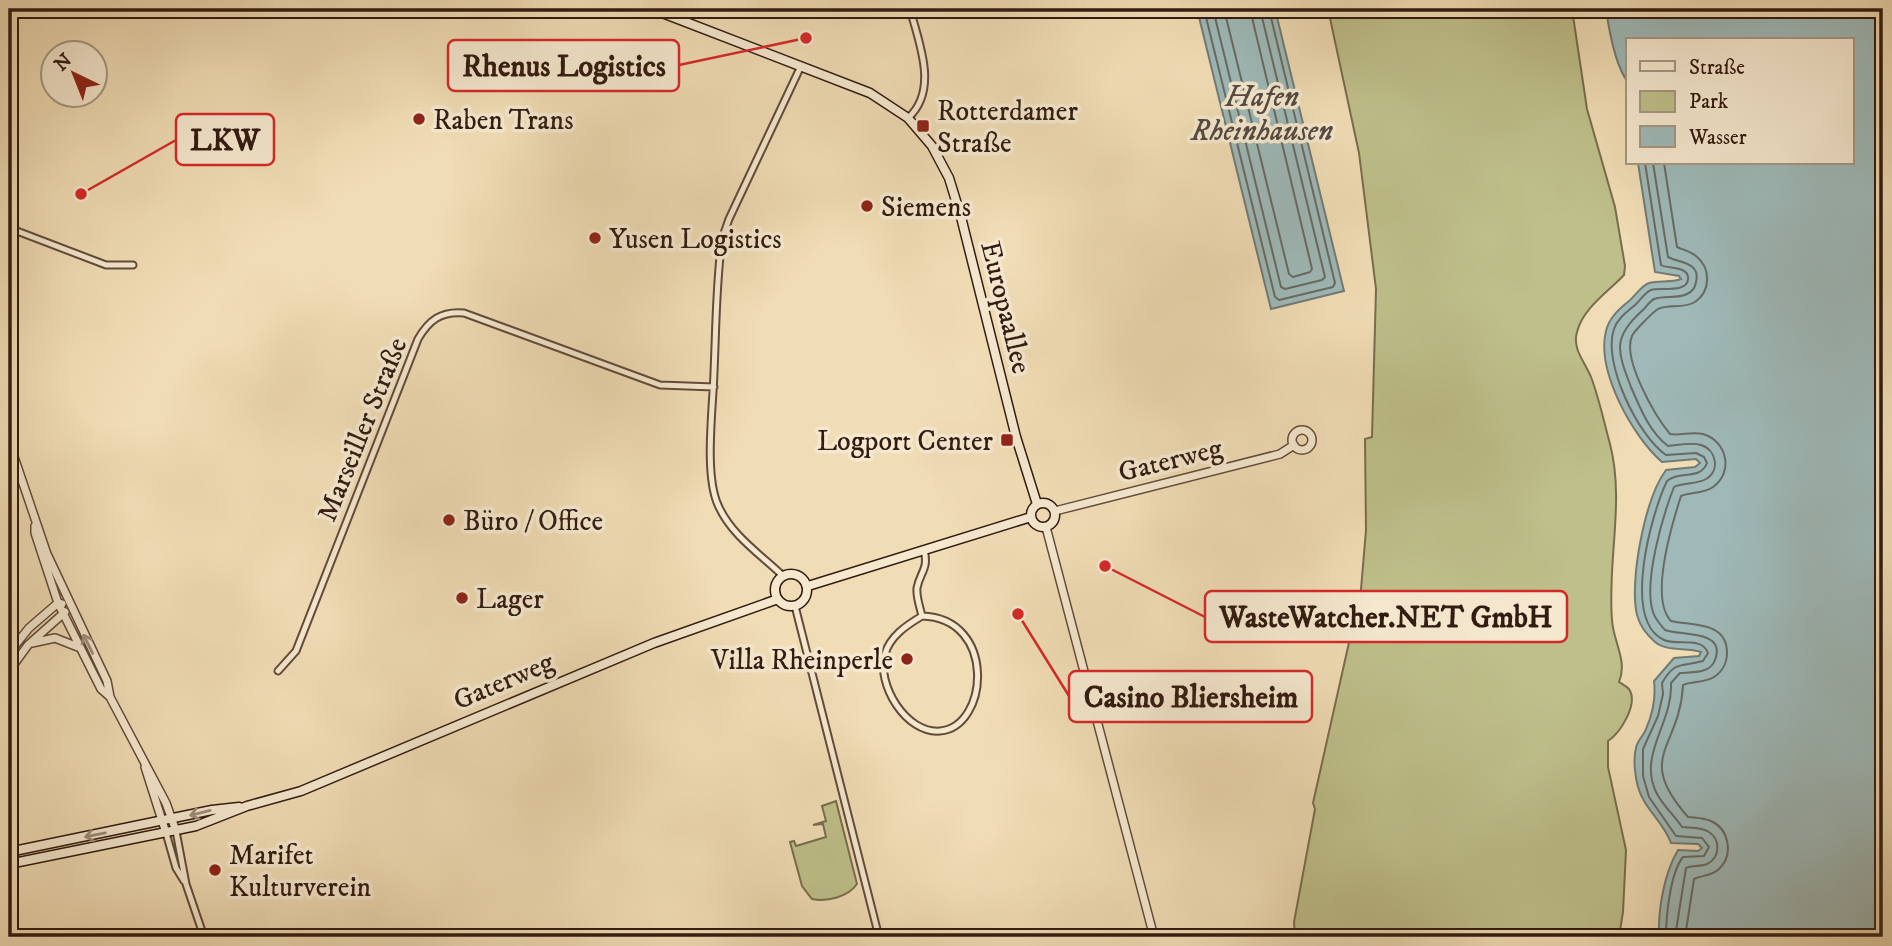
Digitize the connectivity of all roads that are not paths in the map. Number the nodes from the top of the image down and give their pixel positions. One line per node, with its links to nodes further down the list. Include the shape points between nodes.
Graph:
1 (652, 9): 3 (main road, Europaallee)
2 (910, 9): 4 (street, via 925,88)
3 (801, 66): 4 (main road, Europaallee, via 870,93); 7 (street, via 722,239)
4 (908, 117): 10 (main road, Europaallee, via 932,146 949,178)
5 (9, 228): 6 (street, via 106,265)
6 (133, 265)
7 (714, 387): 16 (street, via 714,496 732,528); 27 (street, Marseiller Straße, via 660,385 464,313 438,316 418,339 296,652)
8 (9, 442): 13 (street)
9 (1294, 445): 11 (street, Gaterweg, via 1280,454)
10 (1037, 504): 11 (main road, via 1047,503); 12 (main road)
11 (1055, 512): 14 (main road)
12 (1031, 517): 14 (main road); 15 (main road)
13 (35, 518): 19 (street, via 35,533); 20 (street)
14 (1046, 527): 41 (street)
15 (924, 550): 17 (main road); 23 (street, via 926,566 917,586)
16 (783, 576): 17 (main road, via 796,574); 18 (main road, via 775,587)
17 (808, 586): 21 (main road, via 805,599)
18 (778, 599): 21 (main road); 31 (main road, Gaterweg, via 654,643 300,792)
19 (58, 603): 20 (street); 22 (street); 26 (street)
20 (70, 605): 22 (street); 29 (street, one-way to 20, via 107,681)
21 (795, 606): 40 (street)
22 (63, 615): 24 (street); 25 (street)
23 (922, 616): 23 (street, via 953,624 975,655 972,705 953,728 940,731 927,730 910,720 890,693 884,670 885,653 893,640)
24 (28, 645): 25 (street, via 55,638); 28 (street)
25 (78, 647): 29 (street)
26 (9, 653)
27 (278, 670)
28 (9, 671)
29 (110, 697): 30 (street)
30 (145, 765): 32 (street); 33 (street)
31 (247, 806): 32 (main road, Gaterweg, one-way to 32); 34 (main road, Gaterweg)
32 (172, 819): 33 (main road, Gaterweg); 34 (street)
33 (162, 821): 35 (street); 36 (main road, Gaterweg, one-way to 36)
34 (176, 831): 35 (main road, Gaterweg); 38 (street)
35 (166, 833): 37 (main road, Gaterweg); 38 (street)
36 (11, 852)
37 (12, 863)
38 (186, 884): 39 (street)
39 (204, 937)
40 (879, 937)
41 (1154, 937)

